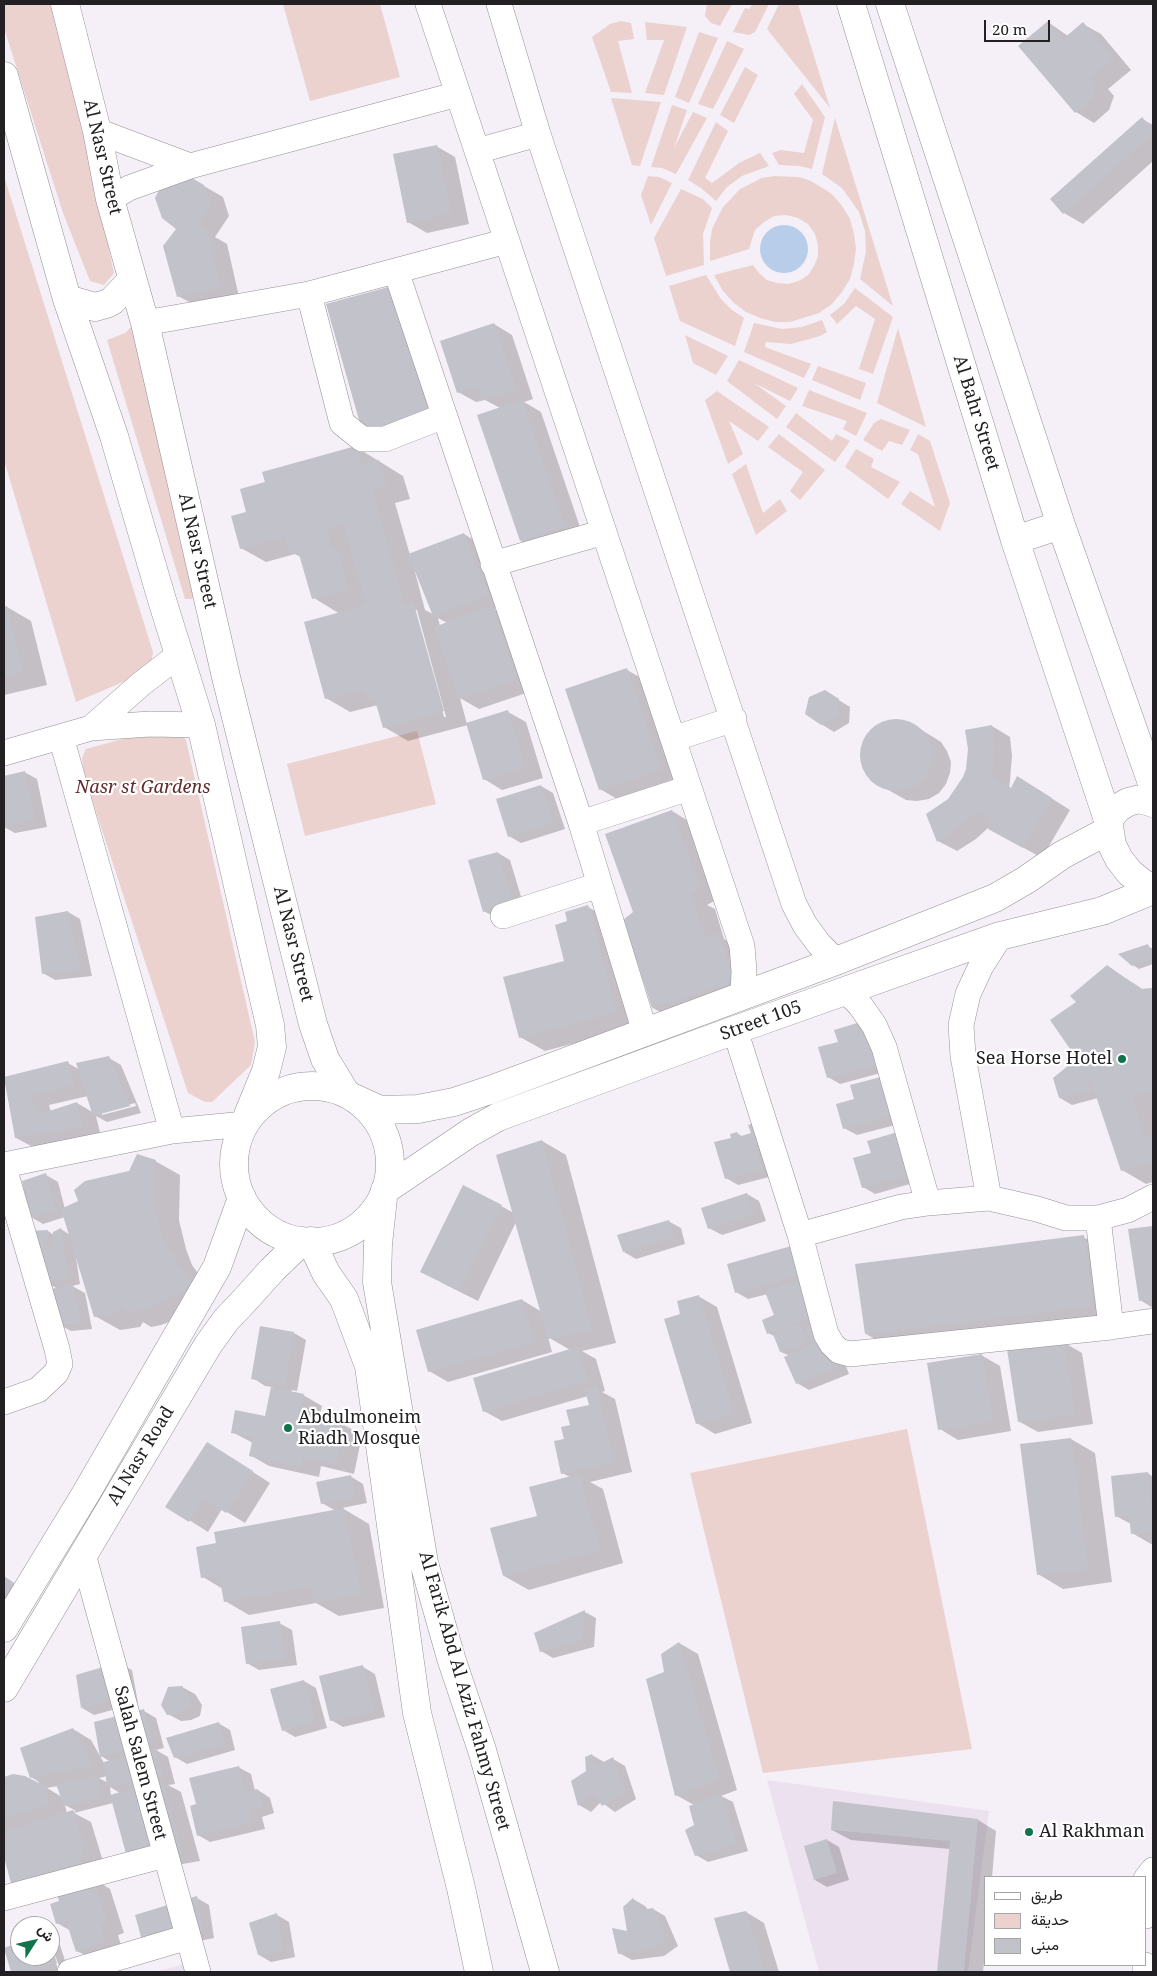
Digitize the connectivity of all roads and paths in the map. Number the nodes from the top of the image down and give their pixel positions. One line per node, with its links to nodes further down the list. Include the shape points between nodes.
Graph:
1 (65, 4): 10 (main road, Al Nasr Street)
2 (428, 4): 8 (street)
3 (499, 4): 11 (street)
4 (851, 4): 6 (main road, Al Bahr Street)
5 (892, 8): 6 (main road); 22 (main road)
6 (859, 30): 24 (main road, Al Bahr Street)
7 (4, 76): 9 (main road)
8 (458, 94): 12 (street); 13 (street)
9 (9, 110): 19 (main road)
10 (97, 132): 13 (street); 14 (main road, Al Nasr Street)
11 (538, 134): 12 (street); 27 (street)
12 (477, 151): 15 (street)
13 (190, 166): 14 (street, via 129,188)
14 (110, 199): 17 (main road, Al Nasr Street)
15 (507, 241): 16 (street); 23 (street)
16 (396, 271): 18 (street); 21 (street)
17 (132, 280): 19 (main road, via 112,301 95,308); 20 (main road, Al Nasr Street)
18 (308, 294): 20 (street); 21 (street, via 342,423 362,439 385,439)
19 (67, 299): 26 (main road, via 114,436)
20 (145, 323): 47 (main road, Al Nasr Street, via 226,677 313,1024 326,1059)
21 (444, 416): 25 (street)
22 (1061, 525): 24 (main road); 33 (main road)
23 (604, 532): 25 (street); 31 (street)
24 (1015, 540): 37 (main road, Al Bahr Street)
25 (493, 564): 36 (street)
26 (180, 654): 28 (main road); 29 (street)
27 (734, 719): 31 (street); 42 (street, via 794,904 819,944)
28 (200, 725): 29 (street); 48 (main road, via 270,1025 272,1047)
29 (91, 728): 30 (street)
30 (61, 737): 32 (street); 49 (street)
31 (673, 739): 34 (street)
32 (4, 753)
33 (1153, 786)
34 (689, 788): 36 (street); 44 (street, via 742,946)
35 (1153, 803): 37 (main road, Street 105, via 1140,799 1128,802 1118,808)
36 (581, 823): 38 (street)
37 (1109, 825): 39 (main road, Al Bahr Street, via 1112,845 1119,859 1129,872); 42 (main road, Street 105, via 995,898)
38 (599, 885): 40 (street); 46 (street)
39 (1153, 889): 41 (main road, Street 105, via 1102,911)
40 (503, 916)
41 (1000, 936): 43 (main road, Street 105); 54 (street, via 968,994 961,1025 963,1056)
42 (836, 961): 44 (main road, Street 105)
43 (846, 991): 45 (main road, Street 105); 55 (street, via 874,1025 884,1047)
44 (743, 996): 46 (main road, Street 105)
45 (735, 1030): 51 (main road, Street 105, via 498,1117 471,1132); 57 (street)
46 (645, 1032): 47 (main road, Street 105, via 454,1102 418,1109 380,1110)
47 (351, 1096): 48 (main road, via 317,1086 289,1089 264,1102); 51 (main road, via 376,1118 388,1143 390,1171)
48 (247, 1119): 49 (street); 53 (main road, via 237,1145 235,1172)
49 (172, 1131): 50 (street)
50 (4, 1166): 61 (street, via 60,1364 56,1374 38,1390)
51 (384, 1194): 58 (main road, via 369,1218 350,1233 327,1241); 71 (main road, Al Farik Abd Al Aziz Fahmy Street, via 377,1282 424,1563 482,1750)
52 (1153, 1197): 56 (street, via 1128,1210)
53 (242, 1198): 58 (main road, via 254,1216 271,1229 290,1238); 63 (main road, Al Nasr Road, via 217,1267)
54 (989, 1198): 55 (street); 56 (street, via 1066,1218)
55 (928, 1202): 57 (street)
56 (1098, 1218): 59 (street)
57 (800, 1235): 59 (street, via 826,1334 839,1351 850,1354)
58 (307, 1241): 62 (main road, Al Nasr Road, via 272,1270 208,1345); 70 (main road, Al Farik Abd Al Aziz Fahmy Street, via 344,1299 369,1366 417,1713)
59 (1111, 1327): 60 (street)
60 (1152, 1327)
61 (4, 1402)
62 (83, 1554): 64 (main road, Al Nasr Road); 65 (street, Salah Salem Street)
63 (4, 1628)
64 (4, 1688)
65 (165, 1855): 66 (street); 67 (street, Salah Salem Street)
66 (4, 1898)
67 (188, 1937): 68 (street); 69 (street, Salah Salem Street)
68 (70, 1972)
69 (198, 1972)
70 (479, 1972)
71 (545, 1972)

